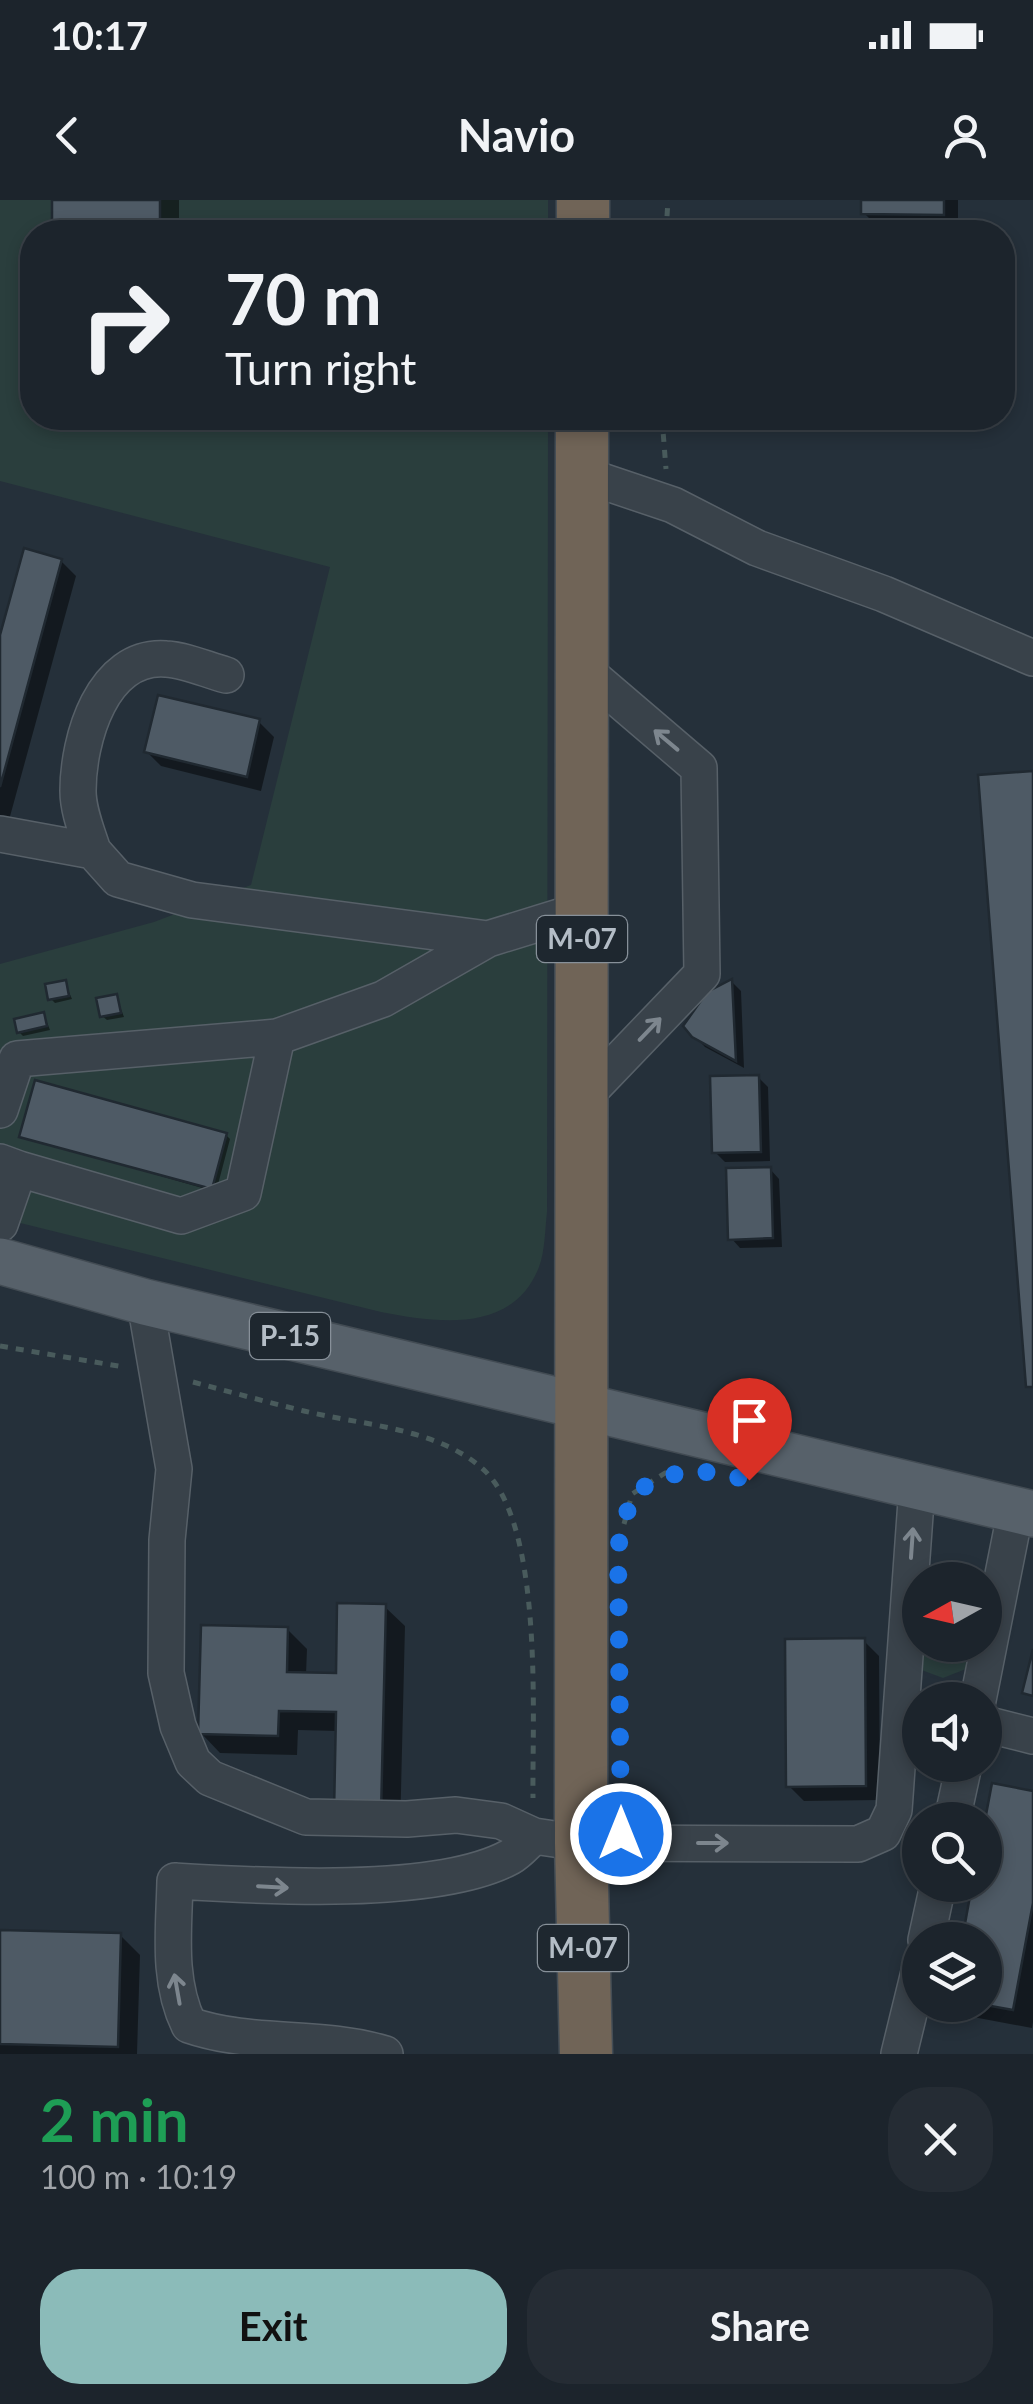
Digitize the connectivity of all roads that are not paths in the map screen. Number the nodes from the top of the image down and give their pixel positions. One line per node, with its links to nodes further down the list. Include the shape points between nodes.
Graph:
1 (582, 430): 2 (highway, М-07)
2 (582, 474): 3 (lane); 4 (highway, М-07)
3 (1033, 658)
4 (582, 668): 8 (highway, М-07); 11 (lane, one-way to 4, via 702,974 698,768)
5 (226, 675): 7 (lane, via 166,659 134,664 112,679 87,734 78,792)
6 (0, 834): 7 (lane)
7 (92, 851): 9 (lane, via 118,879 192,900)
8 (582, 910): 9 (lane); 11 (highway, М-07)
9 (488, 939): 10 (lane, via 383,999)
10 (277, 1037): 12 (lane, via 17,1059); 13 (lane, via 243,1194 181,1216)
11 (582, 1099): 17 (highway, М-07)
12 (0, 1110)
13 (9, 1165): 14 (lane)
14 (0, 1224)
15 (0, 1261): 16 (main road, Р-15)
16 (145, 1302): 17 (main road, Р-15); 23 (lane, via 174,1470 166,1674 193,1762 210,1778 306,1817 456,1815)
17 (582, 1404): 18 (main road, Р-15); 23 (highway, М-07)
18 (916, 1486): 19 (main road, Р-15); 23 (lane, one-way to 18, via 858,1844 883,1833 894,1810)
19 (1024, 1511): 20 (lane)
20 (982, 1682)
21 (1002, 1728): 22 (lane)
22 (1033, 1736)
23 (557, 1840): 25 (lane, one-way to 23, via 354,2044 224,2037 189,2024 173,1968 175,1881 286,1888 451,1875); 26 (highway, М-07)
24 (907, 2022): 27 (lane)
25 (385, 2054)
26 (586, 2054)
27 (899, 2054)

